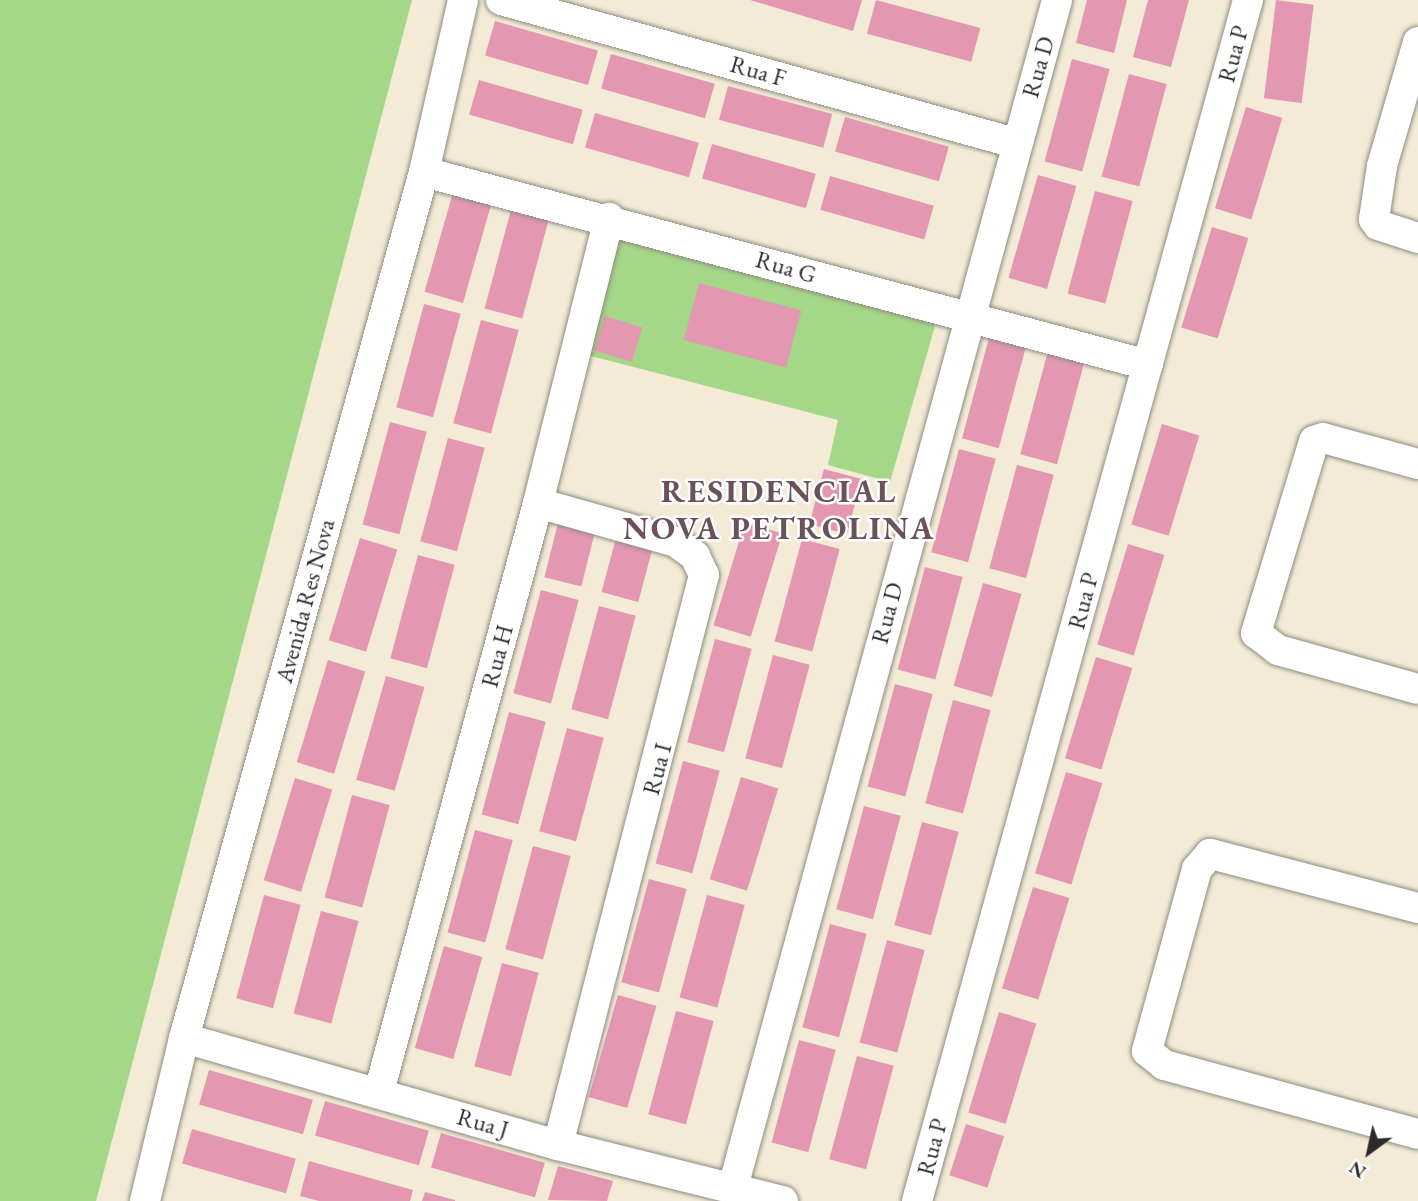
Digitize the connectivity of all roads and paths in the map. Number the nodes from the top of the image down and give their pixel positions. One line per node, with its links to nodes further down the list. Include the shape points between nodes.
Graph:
1 (463, 0): 7 (street, Avenida Res Nova)
2 (501, 0): 6 (street, Rua F)
3 (1057, 0): 6 (street, Rua D)
4 (1248, 0): 11 (street, Rua P)
5 (1418, 42): 9 (street, via 1402,88 1374,219 1378,225)
6 (1015, 143): 10 (street, Rua D)
7 (424, 172): 8 (street, Rua G); 16 (street, Avenida Res Nova)
8 (609, 218): 10 (street, Rua G); 13 (street, Rua H)
9 (1418, 238)
10 (972, 319): 11 (street, Rua G); 20 (street, Rua D, via 905,546)
11 (1148, 366): 23 (street, Rua P)
12 (1418, 464): 14 (street, via 1323,438 1314,441 1256,633 1278,650)
13 (538, 503): 17 (street, Rua H); 19 (street, Rua I, via 676,542 695,555 704,575)
14 (1418, 689)
15 (1418, 908): 18 (street, via 1210,854 1197,869 1147,1051 1164,1065)
16 (184, 1038): 17 (street, Rua J); 21 (street, Avenida Res Nova)
17 (379, 1092): 19 (street, Rua J)
18 (1418, 1134)
19 (558, 1145): 20 (street, Rua J)
20 (733, 1187): 22 (street, Rua J)
21 (145, 1201)
22 (783, 1201)
23 (917, 1201)

